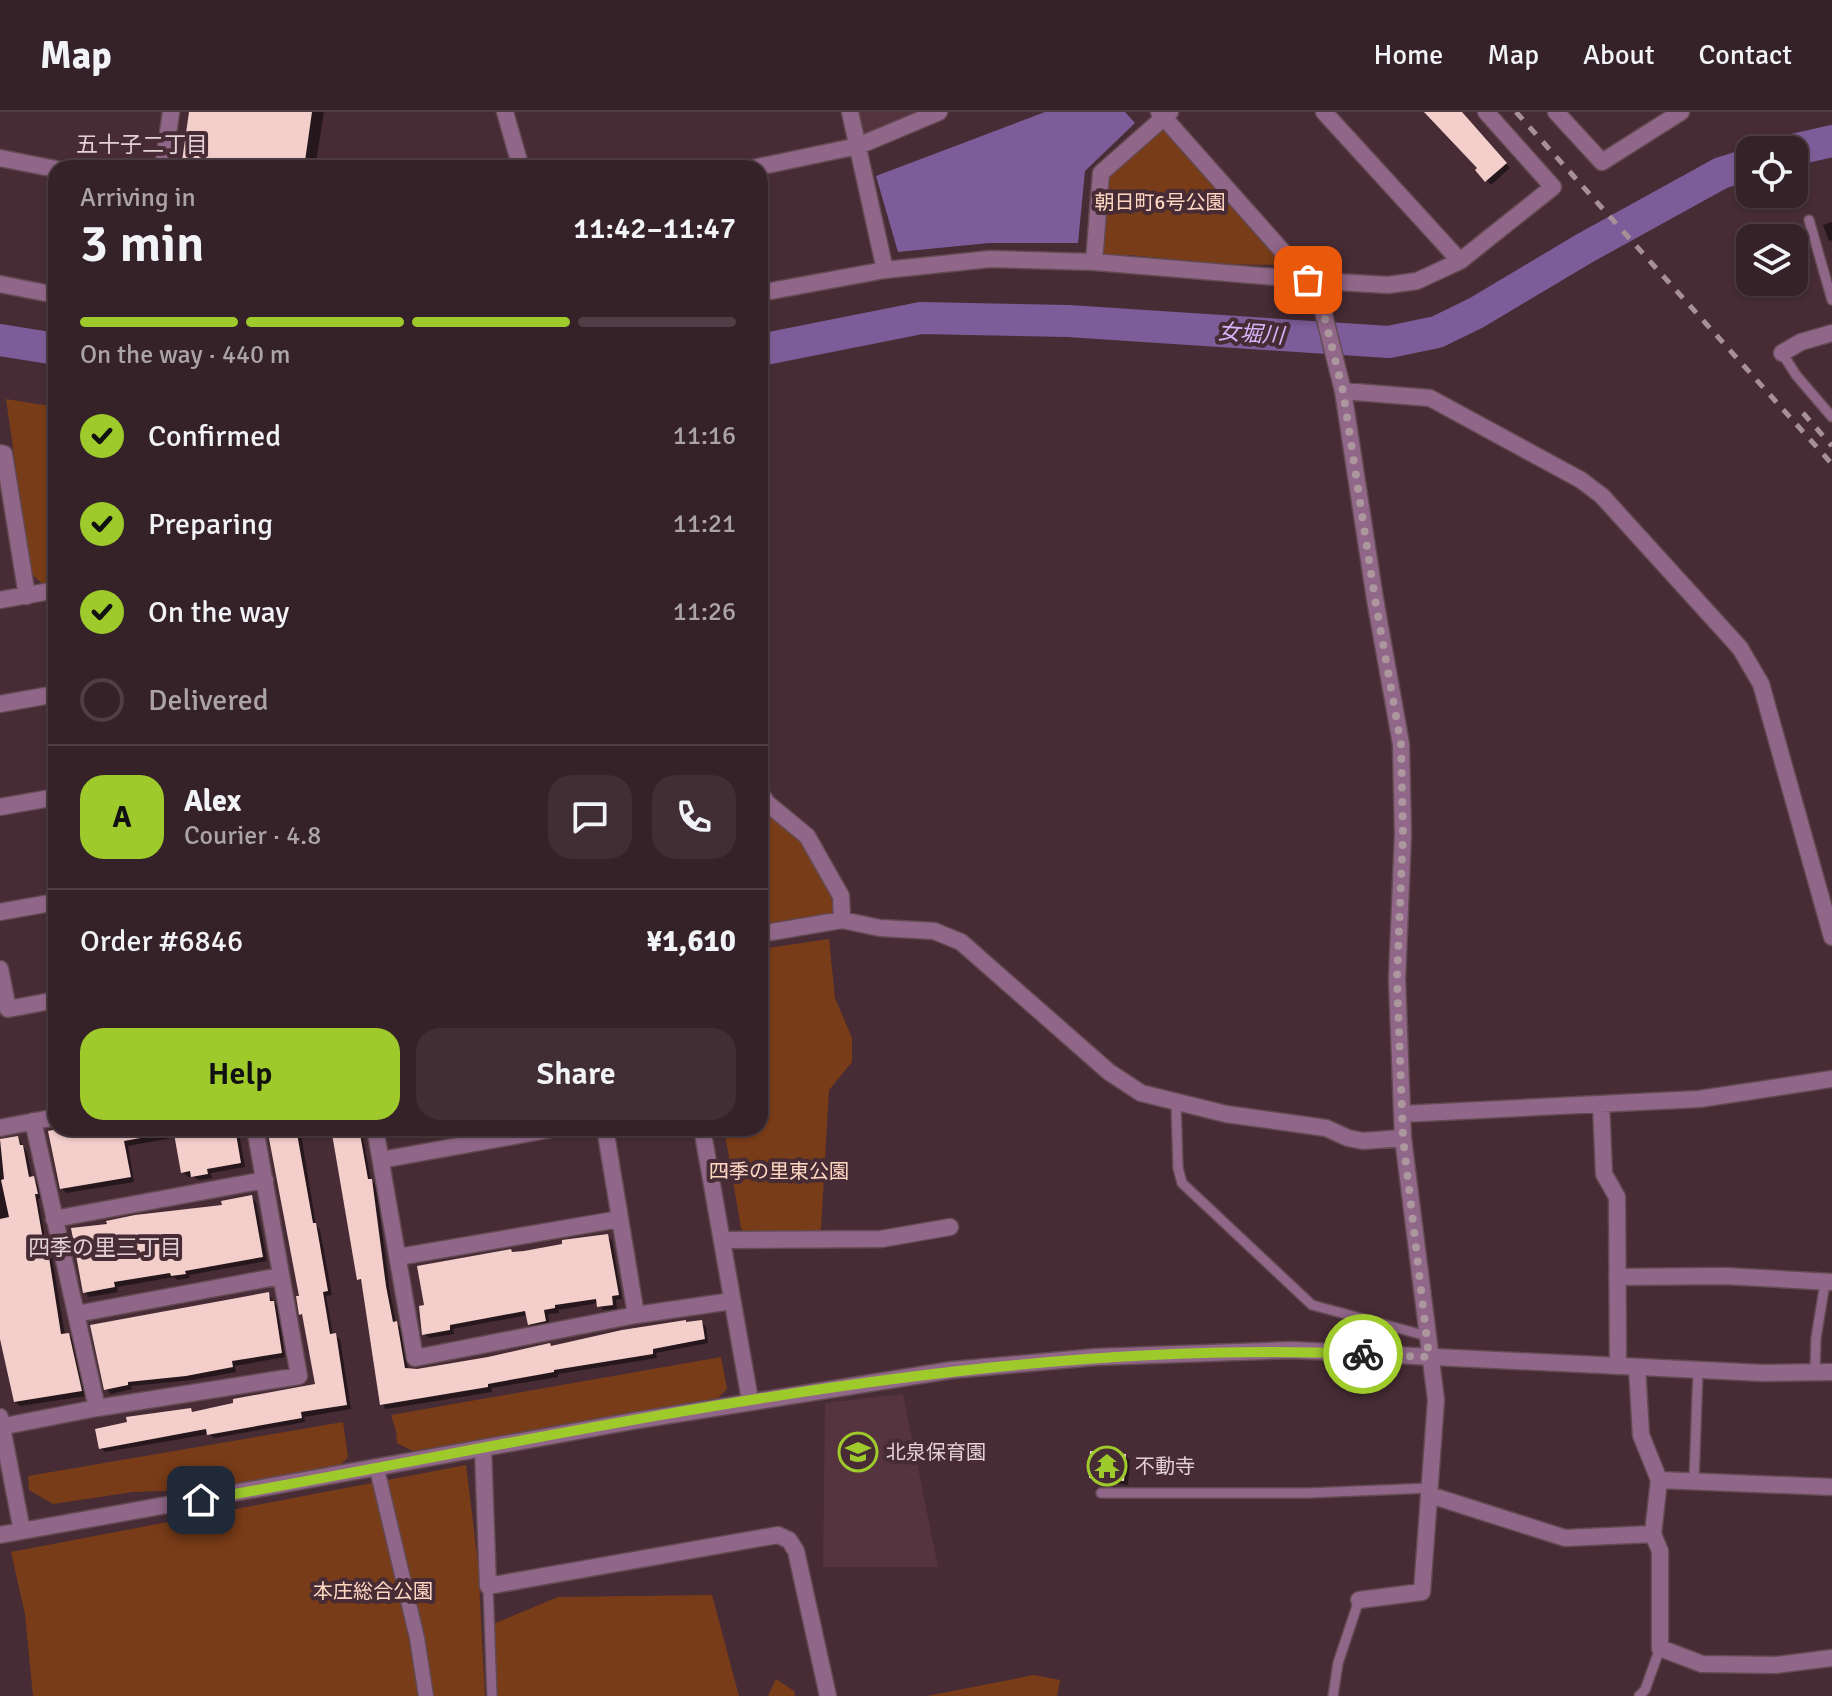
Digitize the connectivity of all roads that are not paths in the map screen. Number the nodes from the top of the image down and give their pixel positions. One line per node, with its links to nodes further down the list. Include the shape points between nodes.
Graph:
1 (171, 112): 12 (street)
2 (505, 112): 13 (street)
3 (850, 112): 10 (street)
4 (939, 112): 10 (street)
5 (1324, 112): 17 (street)
6 (1486, 112): 17 (street, via 1553,187)
7 (1556, 112): 8 (street, via 1602,162)
8 (1681, 112)
9 (1164, 114): 18 (street, via 1101,173); 20 (street)
10 (858, 146): 14 (street); 19 (street)
11 (0, 158): 15 (street)
12 (164, 160)
13 (519, 160)
14 (768, 165)
15 (48, 167)
16 (1809, 220): 24 (lane)
17 (1460, 261): 20 (street, via 1417,281 1388,285)
18 (1094, 262): 19 (street, via 990,259); 20 (street)
19 (885, 270): 22 (street)
20 (1308, 280): 27 (street, via 1321,303)
21 (0, 284): 23 (street)
22 (768, 292)
23 (48, 293)
24 (1832, 300)
25 (1832, 333): 26 (street)
26 (1782, 353): 28 (lane)
27 (1341, 385): 42 (street, via 1430,398 1581,480 1602,496 1740,648 1761,684); 48 (street, via 1401,744 1397,979)
28 (1832, 417)
29 (0, 453): 31 (street)
30 (48, 592): 31 (street)
31 (27, 596): 32 (street)
32 (0, 600)
33 (48, 695): 34 (street)
34 (0, 704)
35 (48, 798): 37 (street)
36 (768, 804): 40 (street, via 807,836 841,896)
37 (0, 807)
38 (48, 903): 39 (street)
39 (0, 912)
40 (842, 920): 41 (street); 46 (street, via 934,931 961,942 1109,1072 1141,1093)
41 (768, 933)
42 (1832, 937)
43 (0, 969): 44 (street, via 8,1009)
44 (48, 1002)
45 (1832, 1079): 47 (street, via 1699,1099)
46 (1176, 1103): 57 (street, via 1326,1128 1363,1141); 71 (lane, via 1182,1183 1312,1305)
47 (1601, 1104): 48 (street); 66 (street, via 1604,1174 1617,1197)
48 (1402, 1114): 57 (street)
49 (48, 1118): 50 (street)
50 (33, 1121): 51 (street); 60 (street)
51 (0, 1128)
52 (257, 1136): 59 (street)
53 (376, 1136): 58 (street)
54 (514, 1136): 58 (street)
55 (606, 1136): 61 (street)
56 (704, 1136): 63 (street)
57 (1403, 1138): 71 (street)
58 (381, 1160): 64 (street)
59 (265, 1180): 60 (street); 65 (street)
60 (54, 1219): 69 (street)
61 (620, 1219): 64 (street); 70 (street)
62 (950, 1227): 63 (street, via 881,1239)
63 (723, 1240): 68 (street)
64 (398, 1257): 70 (street, via 415,1358)
65 (281, 1276): 69 (street); 78 (street, via 299,1376)
66 (1617, 1277): 67 (street); 73 (street)
67 (1829, 1282): 76 (lane, via 1816,1338)
68 (732, 1301): 70 (street); 77 (street)
69 (76, 1314): 78 (street)
70 (636, 1315)
71 (1427, 1336): 72 (street)
72 (1429, 1357): 73 (street); 77 (street, via 1292,1350 1096,1357 952,1370); 85 (street, via 1436,1400)
73 (1618, 1366): 74 (street)
74 (1637, 1367): 75 (street); 82 (street, via 1641,1435)
75 (1698, 1370): 76 (street); 83 (lane)
76 (1824, 1372)
77 (750, 1400): 80 (street)
78 (97, 1408): 79 (street)
79 (1, 1423): 87 (street)
80 (483, 1449): 81 (street); 90 (street)
81 (377, 1469): 87 (street); 94 (street)
82 (1659, 1480): 83 (street); 88 (street)
83 (1694, 1481): 84 (street)
84 (1832, 1487)
85 (1430, 1492): 86 (lane); 88 (street, via 1565,1538); 91 (street, via 1422,1592)
86 (1101, 1493)
87 (22, 1531): 89 (street)
88 (1653, 1534): 92 (street, via 1660,1551)
89 (0, 1535)
90 (488, 1586): 95 (lane); 96 (street, via 778,1535 796,1551)
91 (1359, 1600): 97 (lane)
92 (1660, 1648): 93 (street, via 1702,1664 1776,1665); 98 (lane)
93 (1832, 1658)
94 (426, 1696)
95 (492, 1696)
96 (828, 1696)
97 (1333, 1696)
98 (1639, 1696)

